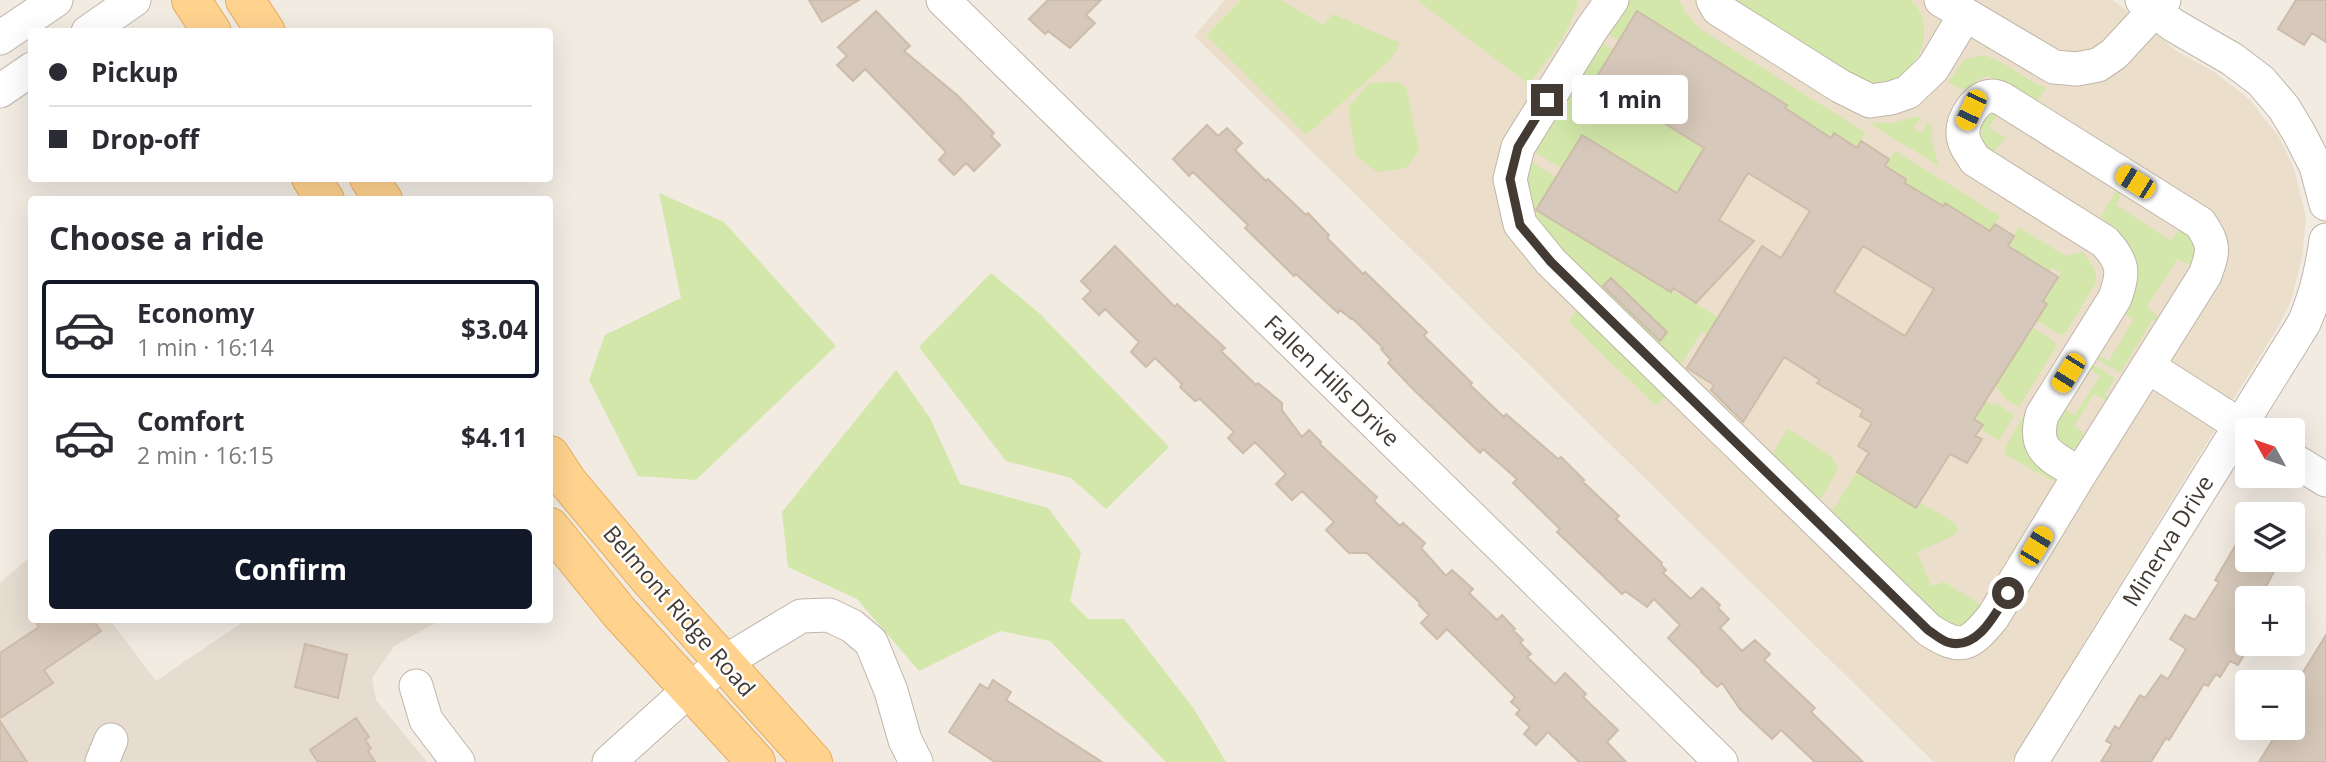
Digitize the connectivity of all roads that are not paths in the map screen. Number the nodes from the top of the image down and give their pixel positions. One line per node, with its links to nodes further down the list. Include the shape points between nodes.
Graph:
1 (56, 0): 13 (street)
2 (135, 0): 10 (street)
3 (191, 0): 11 (main road)
4 (246, 0): 12 (main road)
5 (943, 0): 35 (street, Fallen Hills Drive)
6 (1612, 0): 24 (street, via 1518,147 1510,179 1520,225 1551,262 1921,623 1948,643 1972,639 1993,617)
7 (1713, 0): 9 (street, via 1718,9 1870,101 1908,92 1933,68)
8 (2153, 4): 9 (street, via 2114,54 2098,65 2077,69 2054,67); 16 (street, via 2261,82 2284,108 2316,166)
9 (1953, 8)
10 (94, 28)
11 (209, 28)
12 (264, 28)
13 (0, 38)
14 (28, 72): 15 (street)
15 (0, 91)
16 (2326, 204)
17 (2326, 240): 19 (street, Minerva Drive, via 2314,300)
18 (2149, 368): 20 (street); 24 (street); 24 (street, via 2205,275 2213,254 2212,240 2200,223 2004,100 1993,96 1980,99 1963,134 1975,160 2105,242 2122,266 2115,298 2042,415 2039,429 2039,442 2048,453)
19 (2249, 418)
20 (2235, 423)
21 (2235, 441): 36 (street, Minerva Drive)
22 (553, 460): 27 (main road, Belmont Ridge Road)
23 (2305, 467): 25 (street)
24 (2080, 474)
25 (2326, 480)
26 (553, 531): 29 (main road, Belmont Ridge Road)
27 (723, 663): 29 (street); 33 (main road, Belmont Ridge Road); 34 (street, via 801,616 829,615 852,626 871,642)
28 (416, 686): 30 (street, via 426,720)
29 (690, 689): 31 (street); 32 (main road, Belmont Ridge Road)
30 (458, 762)
31 (609, 762)
32 (755, 762)
33 (813, 762)
34 (916, 762)
35 (1721, 762)
36 (2031, 762)

